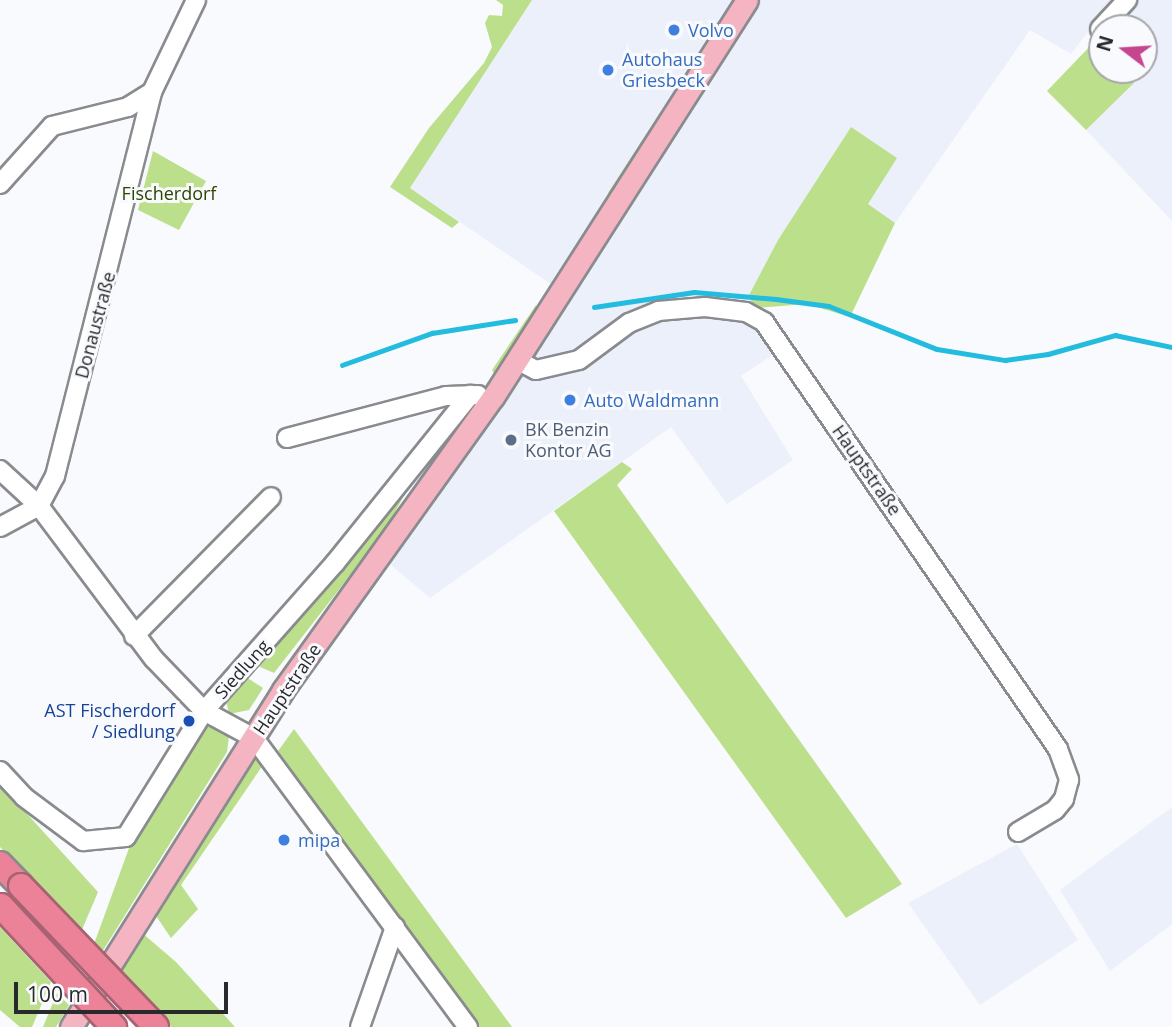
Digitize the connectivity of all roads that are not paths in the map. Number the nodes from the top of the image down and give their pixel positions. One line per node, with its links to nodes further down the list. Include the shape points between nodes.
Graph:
1 (196, 0): 5 (street, Donaustraße)
2 (747, 0): 9 (main road, Hauptstraße)
3 (1127, 0): 4 (street)
4 (1114, 14)
5 (152, 92): 6 (street, via 128,107); 7 (street, Donaustraße)
6 (111, 111): 7 (street, via 126,117); 8 (street, via 52,126)
7 (143, 140): 15 (street, Donaustraße, via 55,476)
8 (0, 184)
9 (517, 360): 11 (main road, Hauptstraße); 21 (street, Hauptstraße, via 536,370 579,360 629,323 658,311 705,307 746,313 764,322 1058,749 1069,780 1064,799 1055,810)
10 (470, 395): 11 (street); 12 (street, via 446,396); 18 (street, Siedlung, via 342,555)
11 (493, 397): 19 (main road, Hauptstraße)
12 (287, 438)
13 (0, 470): 15 (street)
14 (271, 497): 17 (street)
15 (39, 506): 16 (street); 17 (street, Siedlung)
16 (0, 527)
17 (134, 636): 18 (street, Siedlung)
18 (199, 704): 19 (street); 20 (street, Siedlung, via 126,837 83,841 24,797)
19 (254, 738): 24 (street); 25 (main road, Hauptstraße)
20 (0, 771)
21 (1018, 832)
22 (0, 864): 27 (highway, bridge)
23 (1, 906): 26 (highway, bridge)
24 (395, 927): 28 (street); 29 (street)
25 (71, 1027)
26 (114, 1027)
27 (156, 1027)
28 (360, 1027)
29 (467, 1027)

